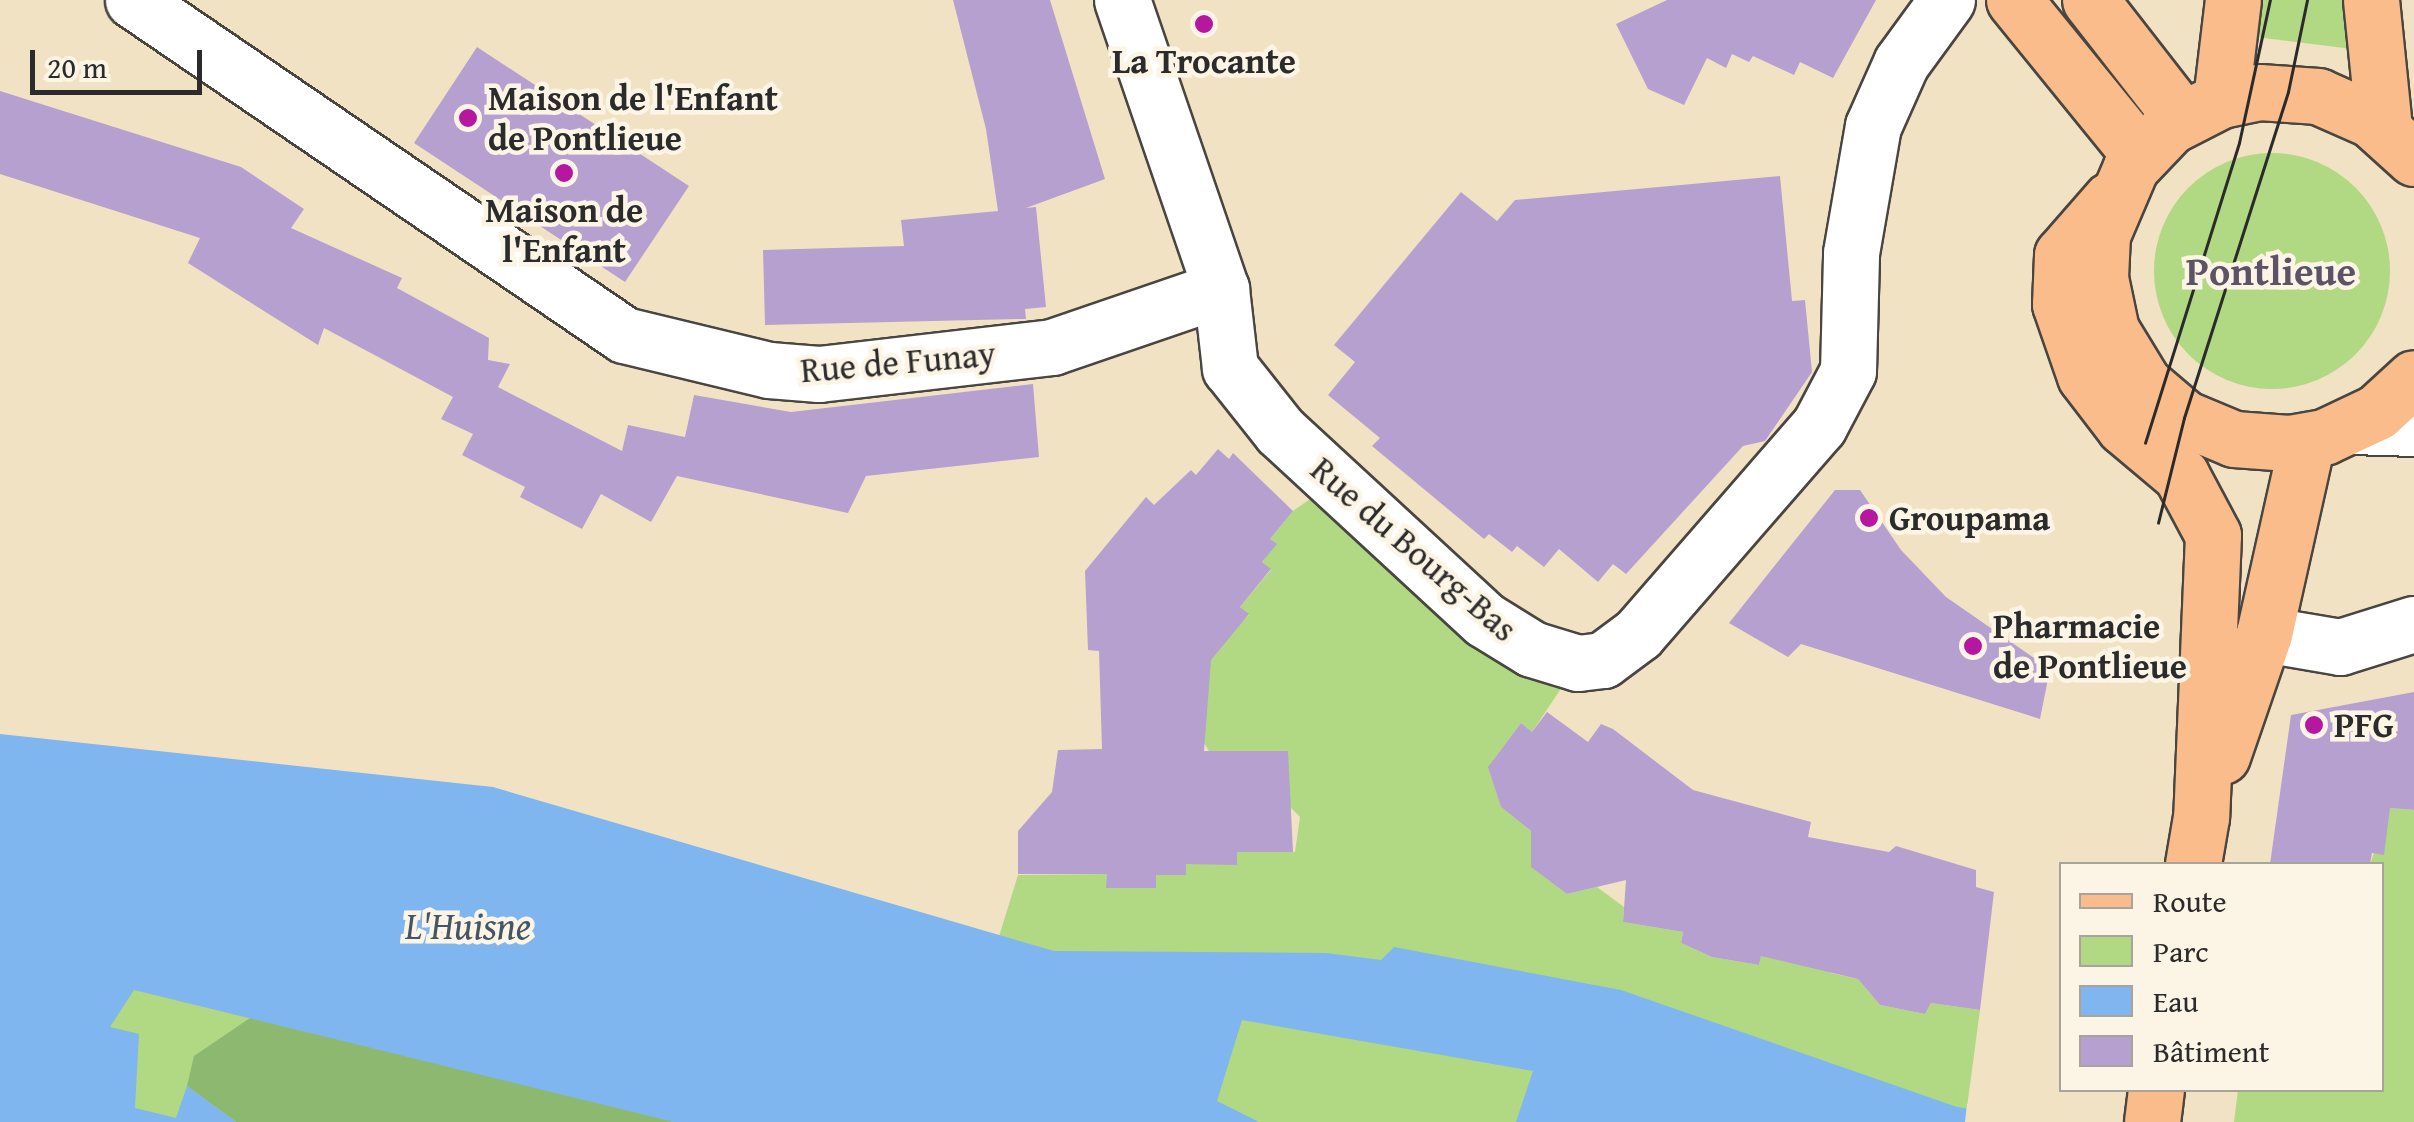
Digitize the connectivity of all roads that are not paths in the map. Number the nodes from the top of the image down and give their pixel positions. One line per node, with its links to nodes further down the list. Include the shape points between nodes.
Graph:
1 (132, 0): 11 (street, Rue de Funay, via 624,335 769,370 819,374 1052,348)
2 (1122, 0): 11 (street, Rue du Bourg-Bas)
3 (1946, 0): 11 (street, Rue du Bourg-Bas, via 1901,64 1861,167 1848,371 1834,398 1819,426 1670,600 1603,660 1578,663 1532,649 1485,620 1332,483 1230,368)
4 (2014, 0): 10 (main road)
5 (2090, 0): 8 (main road)
6 (2233, 0): 8 (main road)
7 (2372, 0): 9 (main road)
8 (2201, 109): 9 (main road, via 2259,92 2318,96); 10 (main road)
9 (2404, 129)
10 (2128, 174): 14 (main road, via 2102,235 2100,278 2111,330 2130,368 2171,409 2209,430 2247,442); 17 (main road, via 2062,255 2060,304 2086,376 2124,427 2171,464 2213,534)
11 (1221, 289)
12 (2414, 378): 14 (main road)
13 (2414, 428): 14 (street)
14 (2330, 434): 16 (main road)
15 (2414, 624): 16 (street, via 2340,646)
16 (2264, 634): 17 (main road)
17 (2197, 841)

